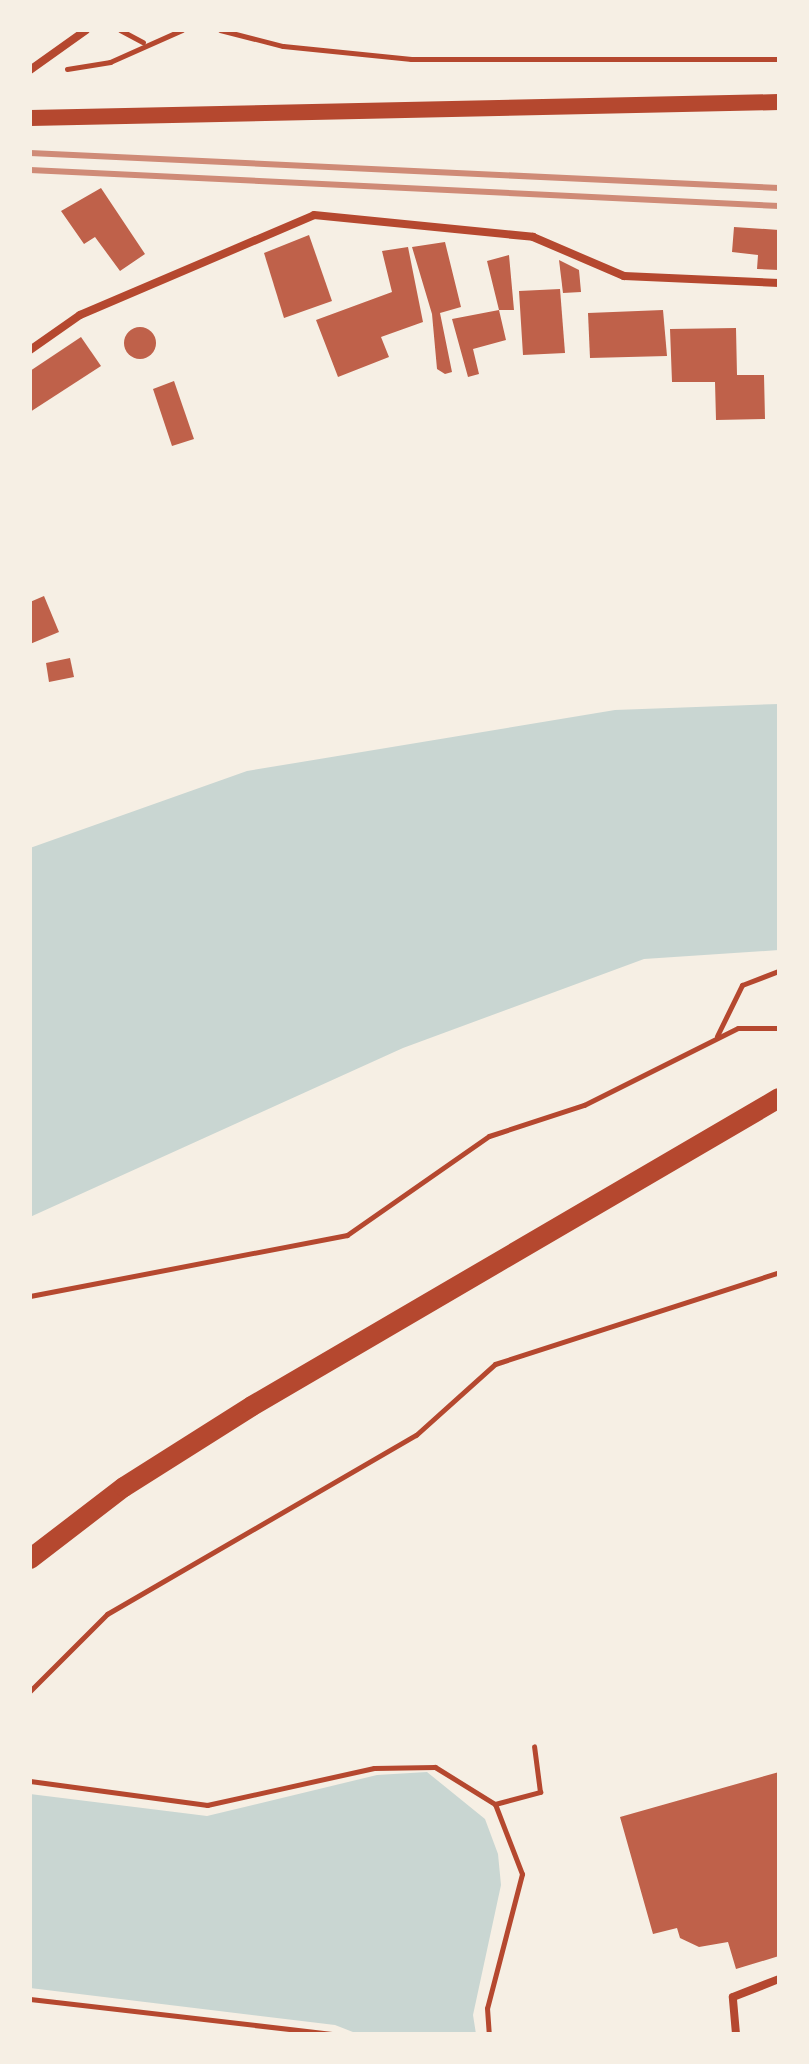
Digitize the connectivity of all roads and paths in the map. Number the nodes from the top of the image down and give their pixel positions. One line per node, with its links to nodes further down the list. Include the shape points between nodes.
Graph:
1 (86, 30): 7 (street)
2 (120, 30): 5 (path)
3 (180, 30): 5 (path)
4 (220, 30): 6 (path, via 283,46 411,59)
5 (144, 42): 8 (path, via 110,62)
6 (779, 59)
7 (30, 70)
8 (57, 70)
9 (779, 102): 10 (main road)
10 (30, 118)
11 (779, 283): 12 (street, via 624,276 533,237 314,215 80,315)
12 (30, 350)
13 (779, 971): 15 (path, via 742,985)
14 (779, 1028): 15 (path)
15 (717, 1037): 18 (path, via 584,1105 489,1136 347,1235)
16 (779, 1098): 19 (main road, via 252,1406 124,1487)
17 (779, 1272): 20 (path, via 495,1364 416,1435 107,1614)
18 (30, 1296)
19 (30, 1559)
20 (30, 1691)
21 (534, 1746): 23 (path, via 540,1792)
22 (30, 1781): 23 (path, via 207,1805 374,1768 435,1767)
23 (495, 1804): 27 (path, via 522,1874 487,2008)
24 (779, 1979): 28 (street, via 733,1997)
25 (30, 1999): 26 (path)
26 (334, 2034)
27 (489, 2034)
28 (736, 2034)

